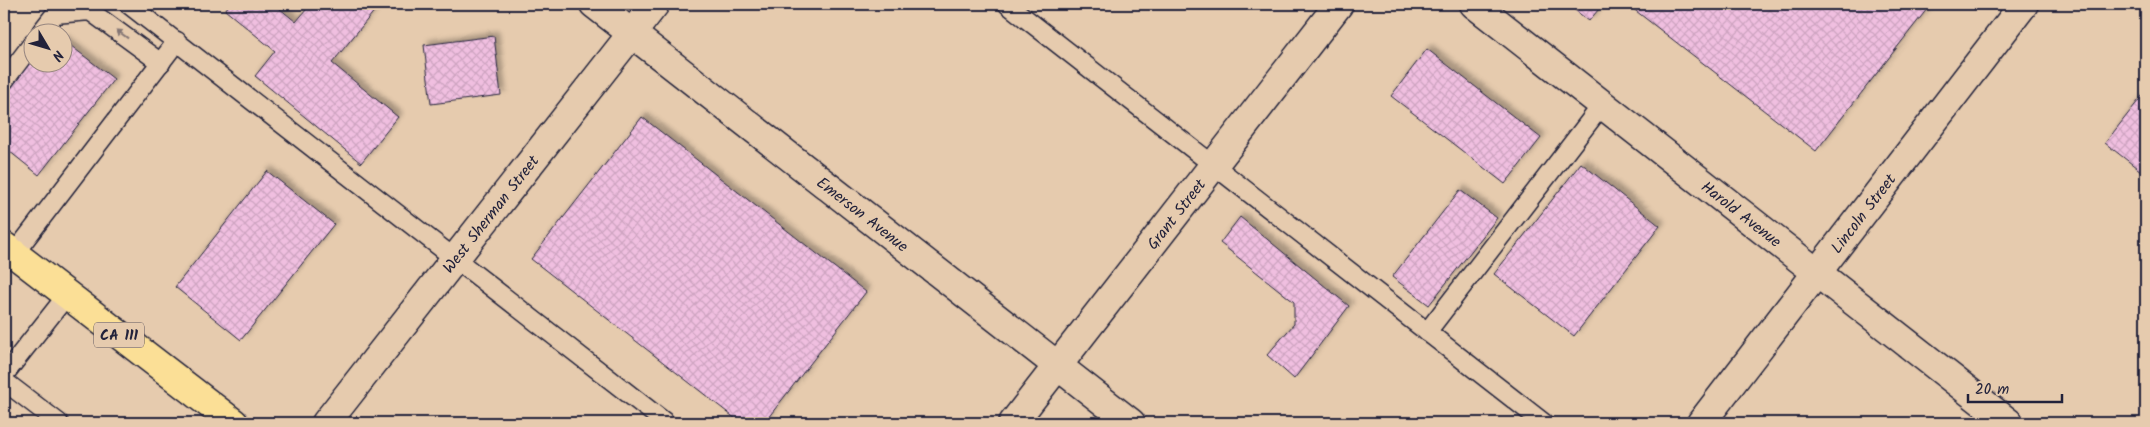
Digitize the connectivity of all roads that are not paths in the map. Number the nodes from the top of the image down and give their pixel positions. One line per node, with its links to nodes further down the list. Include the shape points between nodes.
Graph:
1 (128, 4): 10 (lane)
2 (594, 4): 9 (street, Emerson Avenue)
3 (655, 4): 9 (street, West Sherman Street)
4 (1007, 4): 15 (lane)
5 (1340, 4): 15 (street, Grant Street)
6 (1474, 4): 14 (street, Harold Avenue)
7 (2024, 4): 18 (street, Lincoln Street)
8 (49, 22): 12 (lane, one-way to 8, via 90,11 55,14)
9 (632, 33): 17 (street, West Sherman Street); 21 (street, Emerson Avenue)
10 (177, 42): 12 (lane); 17 (lane)
11 (22, 57): 13 (lane)
12 (161, 62): 16 (lane)
13 (4, 81)
14 (1602, 105): 18 (street, Harold Avenue); 20 (lane)
15 (1214, 165): 20 (lane); 21 (street, Grant Street)
16 (9, 250): 19 (highway, CA 111)
17 (455, 259): 26 (street, West Sherman Street); 27 (lane)
18 (1817, 274): 31 (street, Lincoln Street); 32 (street, Harold Avenue)
19 (67, 295): 22 (lane); 25 (highway, CA 111)
20 (1426, 332): 30 (lane)
21 (1058, 366): 28 (street, Grant Street); 29 (street, Emerson Avenue)
22 (4, 375)
23 (4, 381): 24 (lane)
24 (59, 423)
25 (234, 423)
26 (326, 423)
27 (666, 423)
28 (1013, 423)
29 (1131, 423)
30 (1544, 423)
31 (1701, 423)
32 (2009, 423)

